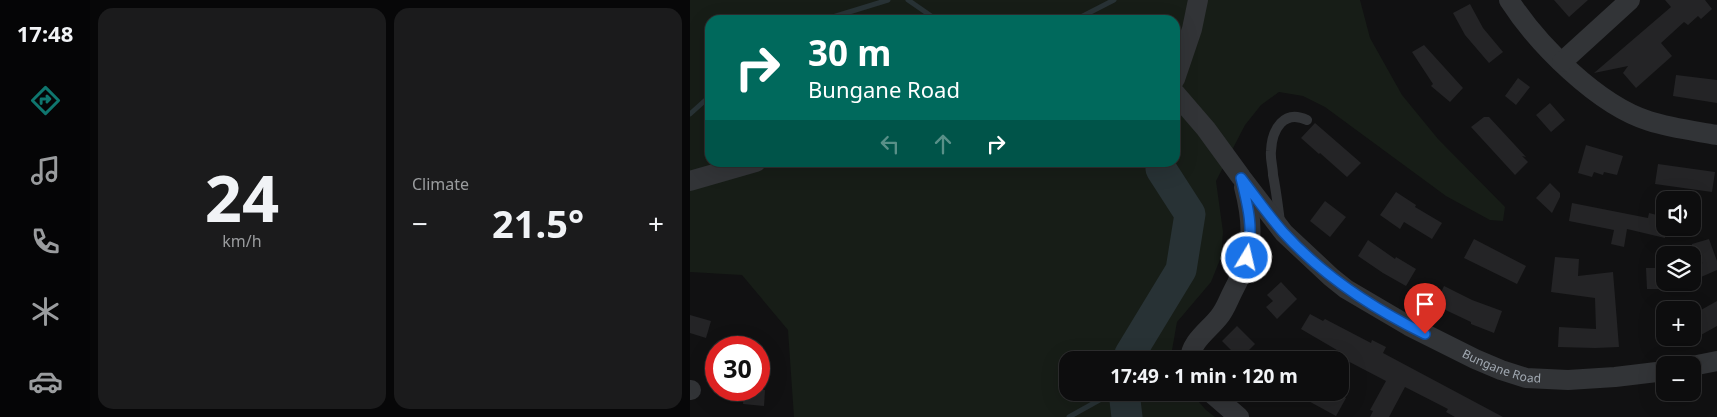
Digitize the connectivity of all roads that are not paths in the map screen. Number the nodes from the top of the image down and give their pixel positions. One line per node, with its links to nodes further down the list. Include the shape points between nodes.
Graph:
1 (1198, 0): 5 (street)
2 (1509, 0): 4 (street)
3 (1630, 0): 4 (street)
4 (1562, 62): 8 (street, via 1594,92 1620,109 1650,122)
5 (1180, 64)
6 (1180, 99): 10 (street, Bungane Road, via 1212,136)
7 (1308, 120): 12 (lane, via 1293,116 1283,121 1272,146)
8 (1717, 134)
9 (739, 167): 11 (street)
10 (1241, 178): 12 (street, Bungane Road); 13 (street, via 1250,210 1247,258 1221,315)
11 (690, 181)
12 (1280, 228): 16 (street, Bungane Road, via 1346,289 1409,326 1501,370 1526,378 1552,380)
13 (1192, 351)
14 (1717, 361): 15 (street)
15 (1701, 364)
16 (1656, 372)
17 (1220, 401): 18 (street)
18 (1238, 417)

